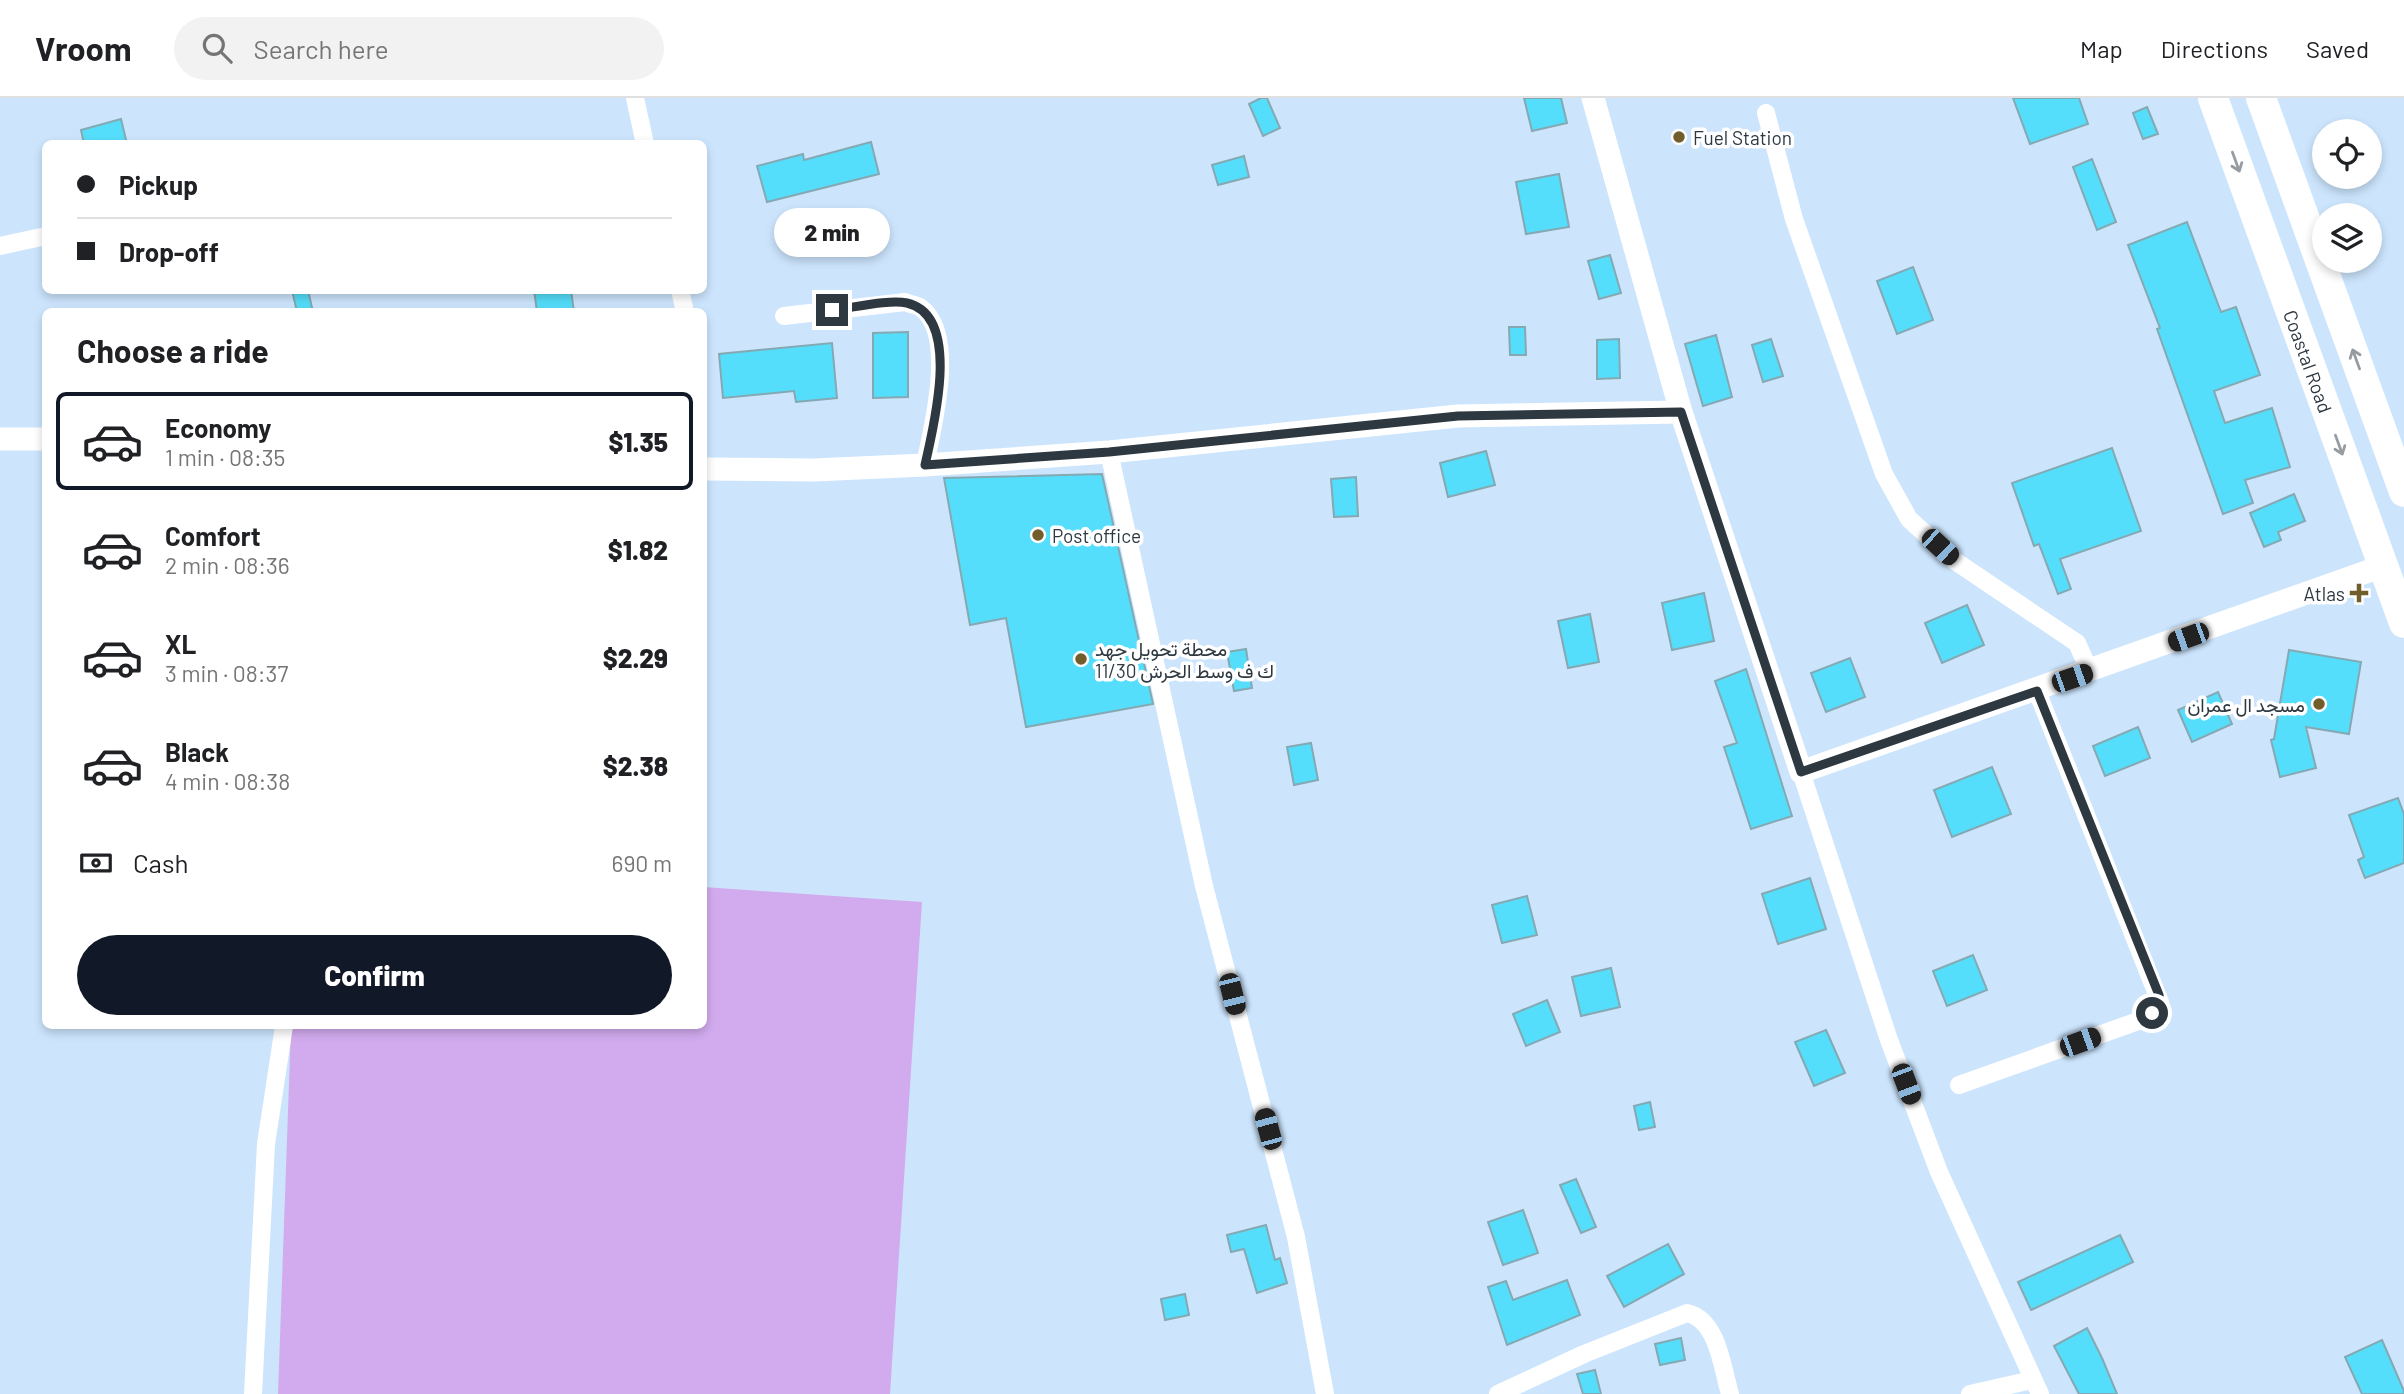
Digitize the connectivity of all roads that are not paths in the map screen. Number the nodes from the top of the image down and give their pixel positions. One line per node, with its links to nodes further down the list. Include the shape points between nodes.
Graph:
1 (635, 98): 6 (street)
2 (1593, 98): 10 (street)
3 (2213, 98): 17 (highway, Coastal Road, one-way to 17)
4 (2262, 98): 16 (highway, one-way to 4)
5 (1766, 113): 19 (street, via 1802,245 1884,474 1909,519 1955,561 2077,643)
6 (644, 140)
7 (42, 237): 8 (street)
8 (0, 246)
9 (784, 316): 14 (street, via 905,302 921,308 931,322 941,364)
10 (1681, 412): 13 (street, via 1458,416); 21 (street)
11 (0, 439): 12 (street)
12 (42, 439)
13 (1109, 452): 14 (street); 26 (street, via 1204,886 1296,1237)
14 (925, 465): 15 (street)
15 (707, 469)
16 (2404, 492)
17 (2383, 566): 18 (highway, Coastal Road); 19 (street)
18 (2404, 623)
19 (2090, 672): 20 (street)
20 (2037, 691): 21 (street); 23 (street, via 2160,1002 2141,1020)
21 (1801, 772): 24 (street, via 1939,1172)
22 (284, 1029): 25 (street, via 266,1144)
23 (1959, 1085)
24 (2036, 1387): 29 (street)
25 (253, 1394)
26 (1325, 1394)
27 (1498, 1394): 28 (street, via 1687,1313 1710,1328)
28 (1730, 1394)
29 (1970, 1394)

